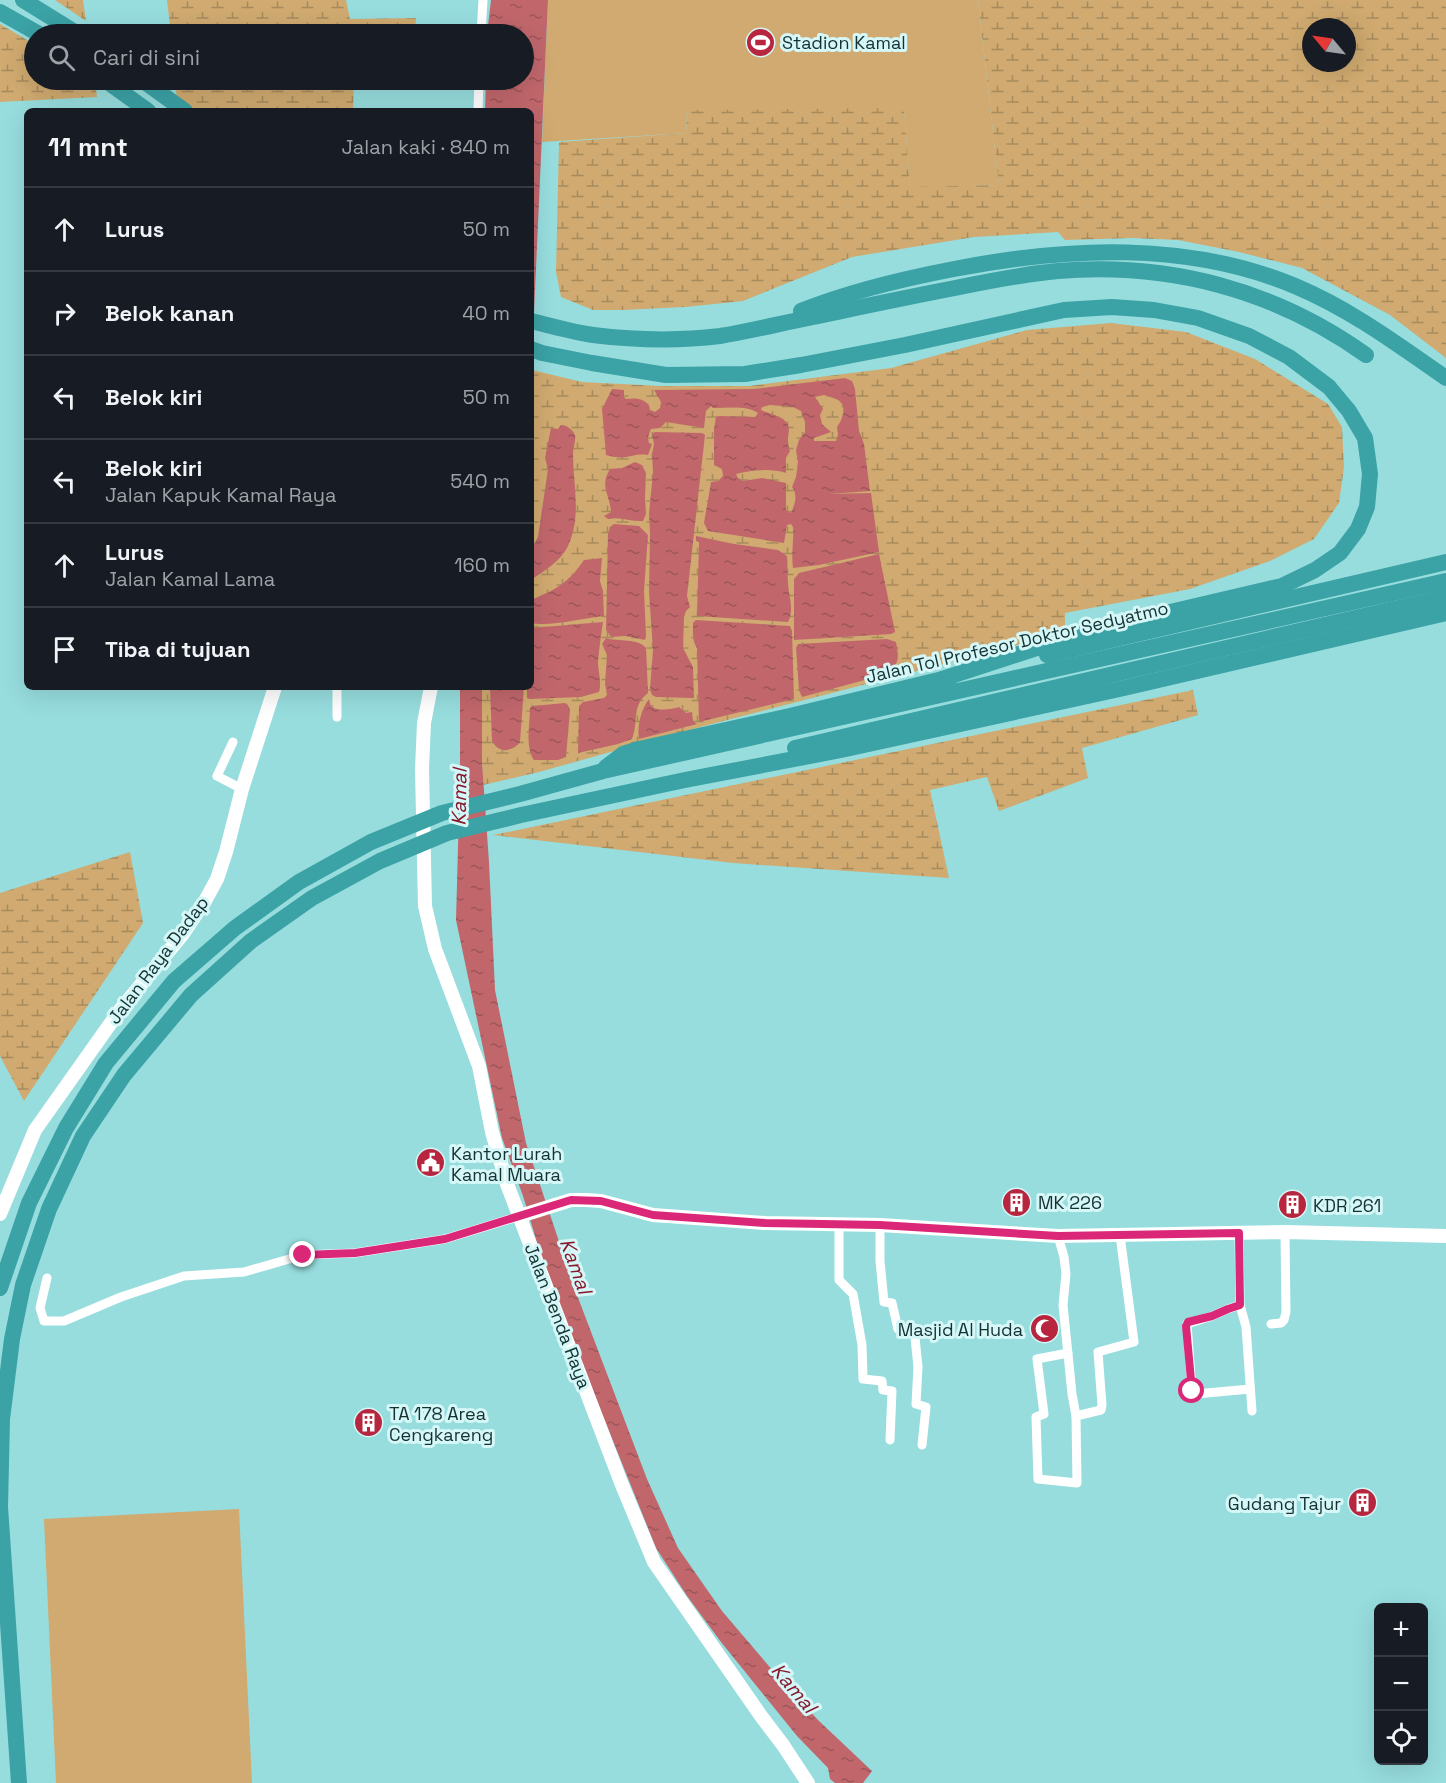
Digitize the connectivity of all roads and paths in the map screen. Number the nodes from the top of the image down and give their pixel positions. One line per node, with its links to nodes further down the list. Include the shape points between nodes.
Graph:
1 (23, 0): 4 (highway)
2 (483, 0): 5 (street)
3 (0, 12): 6 (highway)
4 (62, 24)
5 (482, 24)
6 (24, 26)
7 (119, 90): 10 (highway)
8 (156, 90): 11 (highway)
9 (479, 90): 12 (street)
10 (144, 108)
11 (181, 108)
12 (478, 108)
13 (534, 322): 14 (highway, via 592,335 665,339)
14 (744, 331): 16 (highway, via 1005,278 1107,270 1197,279 1252,294 1323,327); 17 (highway, via 862,290 972,266 1070,253 1151,254 1209,261 1293,286 1365,322)
15 (536, 351): 22 (highway, via 666,375 745,374 905,345 1064,310 1154,310 1198,318 1249,336 1289,357 1329,387 1349,411 1365,438 1370,474 1367,507 1358,529 1340,553 1315,570 1282,586 1089,631)
16 (1366, 355)
17 (1446, 378)
18 (1446, 562): 22 (highway, Jalan Tol Profesor Doktor Sedyatmo)
19 (1446, 581): 28 (highway, Jalan Tol Profesor Doktor Sedyatmo)
20 (1446, 597): 29 (highway, via 822,742)
21 (1446, 613): 29 (highway, via 841,750)
22 (942, 679): 28 (highway, Jalan Tol Profesor Doktor Sedyatmo, via 639,749 623,754)
23 (274, 690): 30 (main road, Jalan Raya Dadap)
24 (337, 690): 26 (street)
25 (430, 690): 32 (main road, Jalan Benda Raya, via 422,768 424,906 435,949 479,1066 507,1184)
26 (337, 717)
27 (233, 742): 30 (street, via 217,775)
28 (603, 771): 41 (highway, Jalan Tol Profesor Doktor Sedyatmo, via 442,813 371,842 299,882 235,927 174,981 106,1064 66,1128 29,1203)
29 (685, 780): 50 (highway, via 447,833 380,861 312,898 251,941 190,995 124,1076 83,1136 49,1209 23,1285 2,1419 0,1507)
30 (242, 789): 31 (main road, Jalan Raya Dadap, via 226,852 205,901 120,1010 35,1130)
31 (0, 1214)
32 (524, 1215): 33 (main road, via 571,1200 586,1200 653,1215); 40 (street, via 445,1239 355,1253 303,1255 244,1272 184,1276 63,1322 44,1321 40,1308); 51 (main road, Jalan Benda Raya, via 654,1562)
33 (840, 1224): 34 (main road); 48 (street, via 839,1280 853,1294 863,1378 882,1381 883,1390 892,1391)
34 (880, 1225): 38 (main road); 49 (street, via 884,1302 892,1303 898,1329 914,1328 916,1404 926,1407)
35 (1285, 1232): 36 (main road); 39 (main road); 43 (street, via 1286,1312 1281,1323)
36 (1239, 1233): 37 (main road); 42 (street)
37 (1120, 1235): 38 (main road); 47 (street, via 1134,1342 1098,1352 1101,1410)
38 (1058, 1236): 44 (street, via 1066,1274 1063,1305)
39 (1446, 1236)
40 (47, 1278)
41 (0, 1288)
42 (1240, 1305): 45 (street, via 1246,1327); 45 (street, via 1187,1324 1192,1391 1196,1394)
43 (1270, 1324)
44 (1068, 1353): 47 (street); 47 (street, via 1037,1359 1044,1414 1036,1417 1038,1479 1077,1483)
45 (1250, 1389): 46 (street)
46 (1252, 1411)
47 (1076, 1416)
48 (890, 1440)
49 (922, 1445)
50 (19, 1783)
51 (808, 1783)

